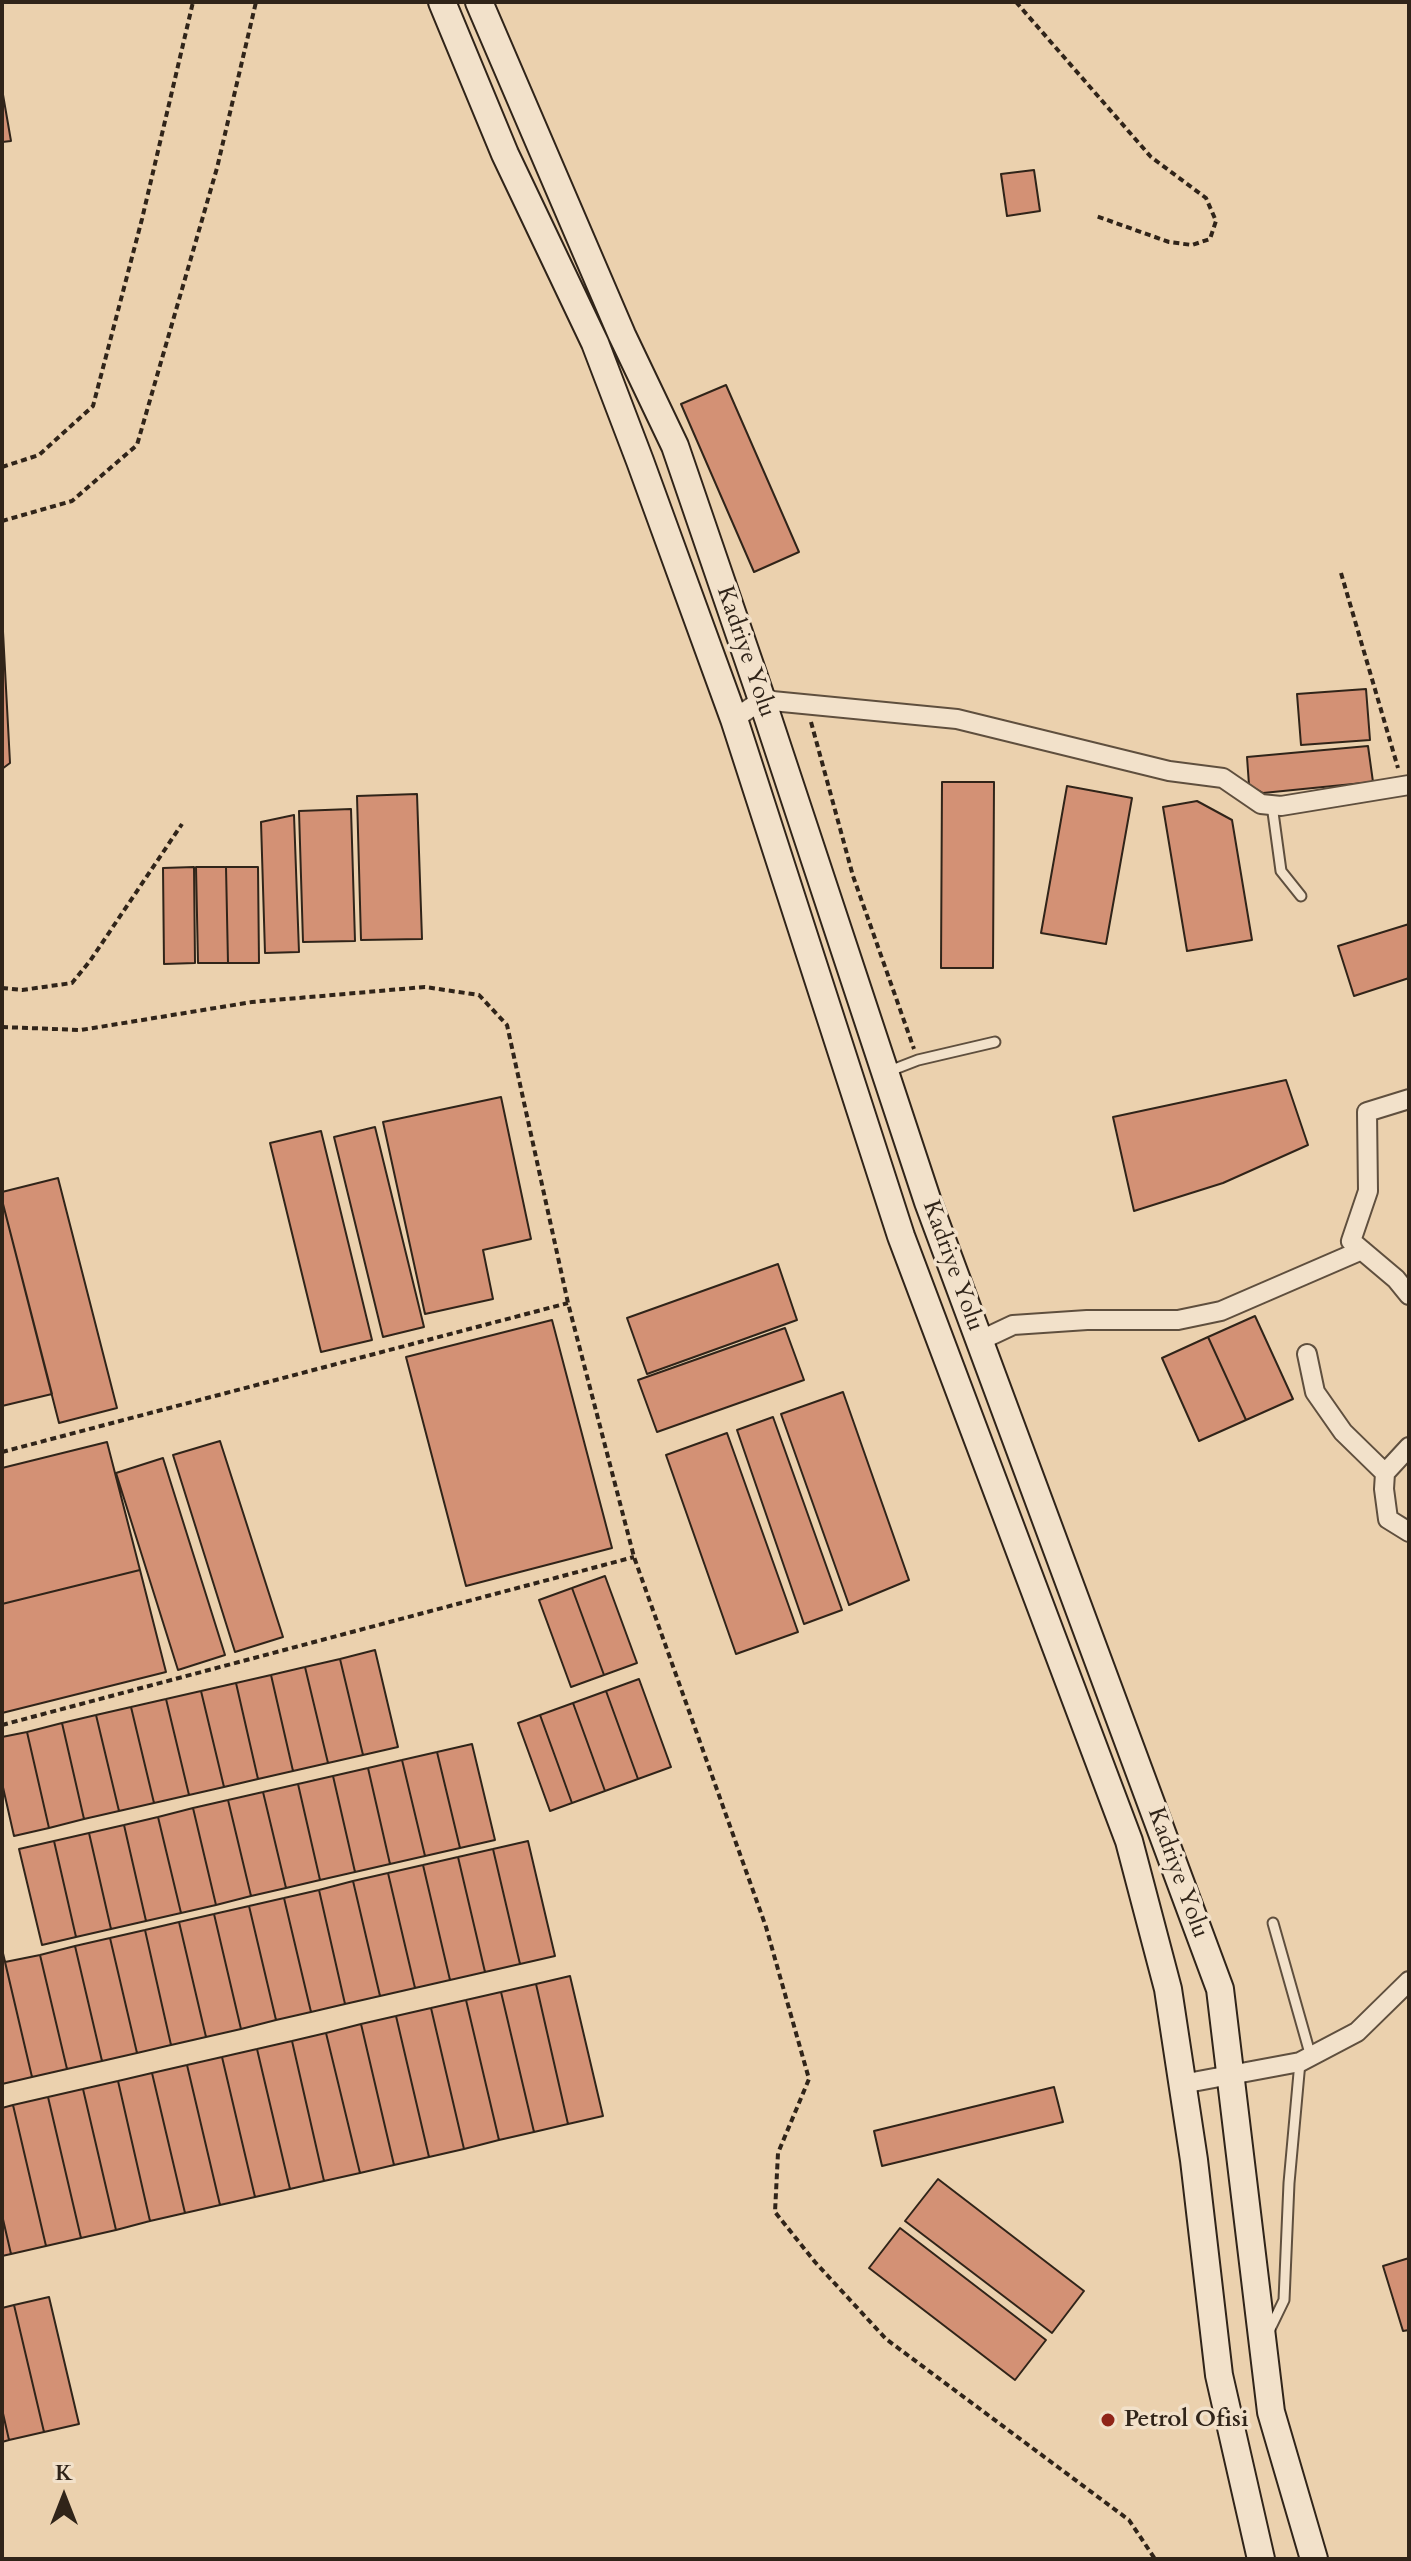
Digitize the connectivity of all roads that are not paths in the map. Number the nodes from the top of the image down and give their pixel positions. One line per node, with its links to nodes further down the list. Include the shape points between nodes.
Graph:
1 (442, 2): 4 (main road, Kadriye Yolu, via 505,154 595,343)
2 (479, 2): 3 (main road, Kadriye Yolu, via 675,446)
3 (762, 700): 4 (street); 6 (street, via 957,719 1169,771 1223,778 1261,804); 9 (main road, Kadriye Yolu)
4 (734, 719): 22 (main road, Kadriye Yolu, via 901,1236 1129,1841 1168,1989)
5 (1406, 785): 6 (street)
6 (1272, 805): 7 (lane, via 1281,871)
7 (1301, 896)
8 (995, 1042): 9 (lane)
9 (885, 1073): 13 (main road, Kadriye Yolu)
10 (1409, 1099): 11 (street, via 1367,1112 1368,1191 1351,1241)
11 (1362, 1250): 12 (street); 13 (street, via 1221,1311 1178,1320 1013,1325)
12 (1409, 1295)
13 (979, 1341): 21 (main road, Kadriye Yolu, via 1220,1989)
14 (1307, 1354): 16 (street, via 1315,1392 1343,1432)
15 (1409, 1447): 16 (street)
16 (1385, 1473): 17 (street, via 1388,1519)
17 (1409, 1532)
18 (1273, 1923): 20 (lane)
19 (1409, 1981): 20 (street, via 1357,2032)
20 (1306, 2059): 21 (street); 23 (lane, via 1289,2183 1284,2300)
21 (1230, 2077): 22 (street); 23 (main road, Kadriye Yolu)
22 (1182, 2084): 24 (main road, Kadriye Yolu, via 1219,2375)
23 (1263, 2344): 25 (main road, Kadriye Yolu, via 1271,2412)
24 (1261, 2559)
25 (1314, 2559)

